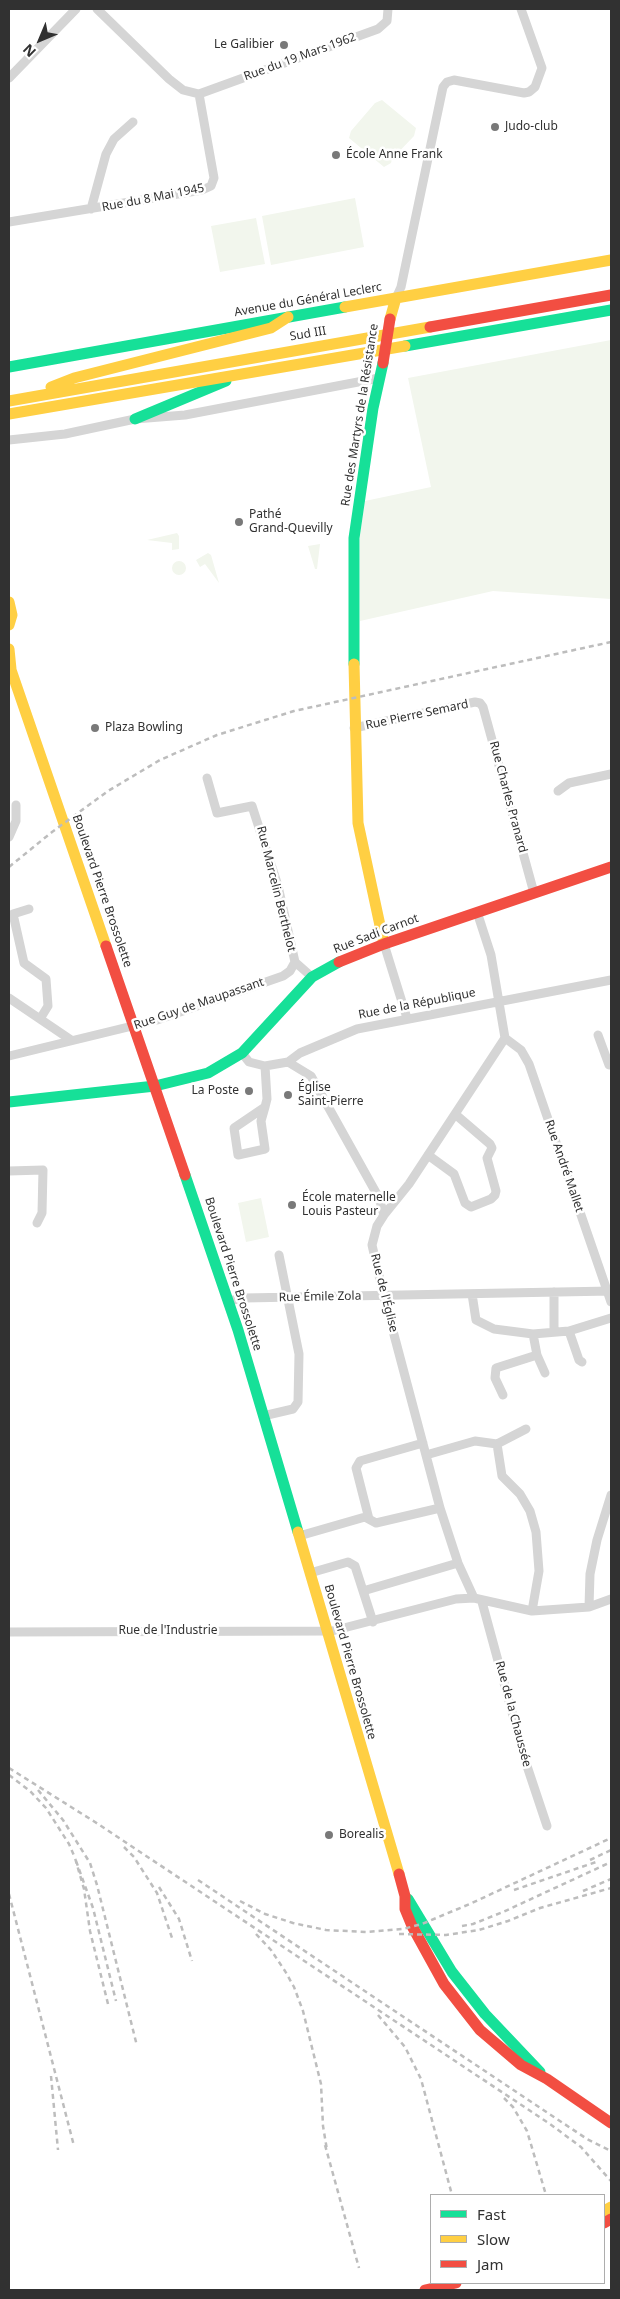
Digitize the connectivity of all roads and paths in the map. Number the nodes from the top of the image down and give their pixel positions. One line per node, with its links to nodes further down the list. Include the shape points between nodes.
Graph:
1 (76, 9): 5 (street)
2 (97, 9): 6 (street, via 183,90)
3 (388, 9): 6 (street, Rue du 19 Mars 1962, via 387,21 378,28)
4 (521, 9): 12 (street, Rue des Martyrs de la Résistance, via 542,68 535,87 524,93 454,80 443,87)
5 (9, 78)
6 (198, 94): 8 (street, Rue du 8 Mai 1945, via 214,178 211,186)
7 (133, 122): 8 (street, Rue du 8 Mai 1945, via 114,139 106,154)
8 (91, 210): 9 (street, Rue du 8 Mai 1945)
9 (9, 222)
10 (611, 260): 12 (main road, Avenue du Général Leclerc)
11 (611, 295): 18 (main road, Sud III)
12 (396, 298): 14 (main road, Avenue du Général Leclerc); 17 (main road, Rue des Martyrs de la Résistance, bridge)
13 (611, 310): 16 (main road)
14 (288, 317): 15 (main road, Avenue du Général Leclerc); 18 (main road, via 271,328 74,378)
15 (9, 367)
16 (246, 372): 19 (main road); 20 (main road)
17 (379, 378): 20 (street, via 185,415); 27 (main road, Rue des Martyrs de la Résistance, via 354,538)
18 (11, 401)
19 (9, 414)
20 (135, 419): 21 (street, via 65,434)
21 (9, 440)
22 (9, 602): 23 (main road, via 12,615)
23 (9, 625)
24 (9, 649): 25 (main road, Boulevard Pierre Brossolette)
25 (10, 666): 45 (main road, Boulevard Pierre Brossolette)
26 (480, 703): 27 (street, Rue Pierre Semard); 34 (street, Rue Charles Pranard)
27 (354, 728): 37 (main road, Rue des Martyrs de la Résistance, via 358,823)
28 (611, 774): 30 (street, via 569,783)
29 (207, 778): 38 (street, Rue Marcelin Berthelot, via 217,813 252,806 278,886)
30 (558, 791)
31 (16, 806): 32 (street, via 16,821)
32 (9, 837)
33 (611, 868): 34 (main road, Rue Sadi Carnot)
34 (534, 893): 36 (main road, Rue Sadi Carnot)
35 (30, 909): 44 (street, via 13,914 24,963 46,979 48,1006)
36 (477, 912): 37 (main road, Rue Sadi Carnot); 42 (street, via 490,955)
37 (384, 944): 39 (main road, Rue Sadi Carnot, via 342,960); 43 (street, Rue des Martyrs de la Résistance)
38 (295, 962): 39 (street, Rue Marcelin Berthelot); 45 (street, Rue Guy de Maupassant, via 283,976)
39 (312, 977): 49 (main road, Rue Sadi Carnot)
40 (611, 980): 42 (street, Rue de la République)
41 (9, 998): 44 (street)
42 (499, 1003): 43 (street, Rue de la République); 47 (street)
43 (407, 1018): 51 (street, Rue de la République, via 357,1029 300,1053)
44 (40, 1020): 48 (street)
45 (134, 1027): 48 (street, Rue Guy de Maupassant); 54 (main road, Boulevard Pierre Brossolette)
46 (598, 1034): 52 (street)
47 (505, 1038): 57 (street, Rue de l'Église); 63 (street, Rue André Mallet, via 521,1050 530,1064)
48 (70, 1040): 50 (street, Rue Guy de Maupassant)
49 (242, 1053): 53 (street, via 249,1062); 54 (main road, Rue Sadi Carnot, via 208,1073)
50 (9, 1056)
51 (288, 1062): 53 (street); 60 (street, via 311,1076 379,1198)
52 (611, 1064)
53 (264, 1066): 56 (street, via 267,1099)
54 (155, 1086): 55 (main road); 68 (main road, Boulevard Pierre Brossolette)
55 (9, 1102)
56 (264, 1107): 56 (street, via 261,1121 265,1149 238,1155 234,1128)
57 (455, 1114): 58 (street, Rue de l'Église); 58 (street, via 492,1148 487,1157 495,1195 470,1207 465,1203 454,1174)
58 (428, 1155): 60 (street, Rue de l'Église)
59 (9, 1171): 61 (street, via 43,1170 42,1213)
60 (384, 1214): 66 (street, Rue de l'Église, via 372,1244)
61 (37, 1223)
62 (278, 1255): 67 (street)
63 (609, 1291): 64 (street, Rue Émile Zola); 69 (street, Rue André Mallet)
64 (554, 1292): 65 (street, Rue Émile Zola); 71 (street)
65 (472, 1294): 66 (street, Rue Émile Zola); 73 (street, via 476,1320 494,1329)
66 (384, 1297): 67 (street, Rue Émile Zola); 80 (street, Rue de l'Église)
67 (288, 1298): 68 (street, Rue Émile Zola); 78 (street, via 299,1354 298,1402 293,1410)
68 (228, 1301): 78 (main road, Boulevard Pierre Brossolette)
69 (611, 1302)
70 (611, 1318): 72 (street)
71 (554, 1330): 72 (street); 73 (street)
72 (569, 1331): 75 (street)
73 (533, 1334): 74 (street)
74 (537, 1355): 76 (street); 77 (street, via 496,1368 495,1378)
75 (582, 1362)
76 (545, 1373)
77 (503, 1394)
78 (263, 1416): 86 (main road, Boulevard Pierre Brossolette)
79 (526, 1429): 81 (street)
80 (423, 1443): 82 (street, Rue de l'Église); 85 (street, via 360,1460 356,1468)
81 (497, 1444): 82 (street, via 475,1441); 93 (street, via 502,1476 520,1494 530,1511 536,1532 539,1571)
82 (426, 1455): 84 (street, Rue de l'Église)
83 (611, 1495): 92 (street, via 590,1574)
84 (440, 1508): 85 (street, via 376,1523); 87 (street, Rue de l'Église)
85 (369, 1519): 86 (street, via 365,1517)
86 (299, 1536): 88 (main road, Boulevard Pierre Brossolette)
87 (458, 1563): 89 (street); 91 (street, Rue de l'Église)
88 (310, 1573): 89 (street, via 348,1562 355,1566); 96 (main road, Boulevard Pierre Brossolette)
89 (363, 1591): 94 (street)
90 (611, 1598): 92 (street, Rue de l'Industrie)
91 (478, 1600): 93 (street, Rue de l'Industrie); 94 (street, Rue de l'Industrie, via 456,1599); 97 (street, Rue de la Chaussée)
92 (589, 1607): 93 (street, Rue de l'Industrie)
93 (532, 1611)
94 (373, 1622): 96 (street, Rue de l'Industrie)
95 (9, 1632): 96 (street, Rue de l'Industrie)
96 (327, 1632): 98 (main road, Boulevard Pierre Brossolette)
97 (547, 1826)
98 (405, 1896): 99 (main road, Boulevard Pierre Brossolette); 100 (main road, Boulevard Pierre Brossolette, via 405,1908 412,1926)
99 (452, 1972): 100 (main road); 101 (main road, Boulevard Pierre Brossolette, via 485,2014)
100 (441, 1978): 101 (main road, Boulevard Pierre Brossolette, via 480,2030 520,2065)
101 (547, 2079): 102 (main road, Boulevard Pierre Brossolette)
102 (611, 2123)
103 (452, 2284): 104 (main road)
104 (426, 2290)

